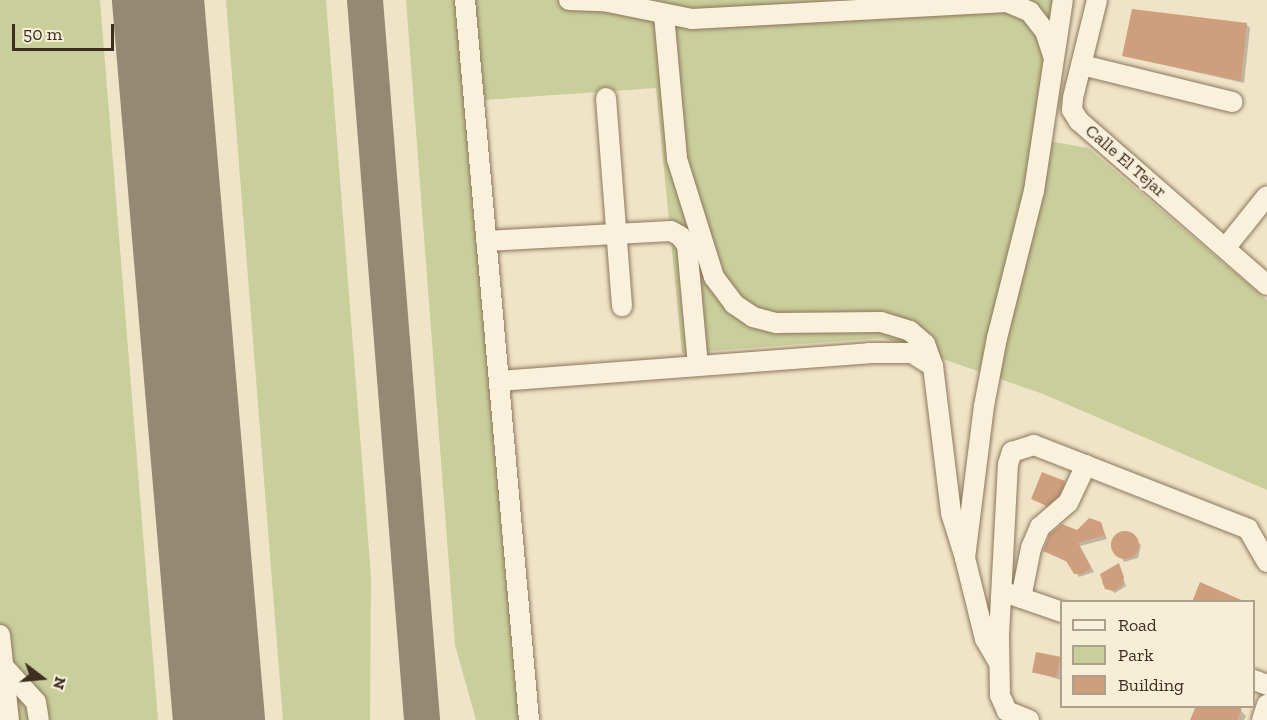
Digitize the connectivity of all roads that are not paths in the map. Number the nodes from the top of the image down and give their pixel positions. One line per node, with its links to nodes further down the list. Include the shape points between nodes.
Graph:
1 (465, 0): 12 (street)
2 (569, 0): 5 (street, via 634,6)
3 (1063, 0): 6 (street)
4 (1097, 0): 7 (street, Calle El Tejar)
5 (664, 15): 6 (street, via 751,18 1007,2 1030,12 1045,31); 17 (street, via 678,159 714,277 734,304 753,317 776,324 880,322 910,330 925,344)
6 (1054, 59): 20 (street, via 1034,191 984,406)
7 (1082, 65): 9 (street); 13 (street, Calle El Tejar, via 1072,110 1079,121)
8 (606, 98): 11 (street)
9 (1233, 102)
10 (1267, 196): 13 (street)
11 (616, 235): 12 (street); 15 (street); 16 (street, via 671,231 687,245)
12 (486, 241): 18 (street)
13 (1226, 248): 14 (street, Calle El Tejar)
14 (1267, 285)
15 (622, 306)
16 (698, 365): 17 (street, via 899,352 924,357); 18 (street)
17 (933, 366): 20 (street, via 951,513)
18 (499, 381): 32 (street)
19 (1086, 465): 21 (street, via 1248,529); 22 (street, via 1034,445 1012,452 1008,464); 23 (street, via 1068,503 1040,528 1031,548)
20 (964, 558): 26 (street, via 985,639)
21 (1267, 562)
22 (1001, 591): 23 (street); 26 (street)
23 (1021, 598): 24 (street)
24 (1060, 611)
25 (0, 635): 27 (street)
26 (999, 663): 29 (street)
27 (4, 667): 30 (street); 31 (street, via 36,702)
28 (1267, 705): 34 (street)
29 (1004, 715): 33 (street)
30 (9, 720)
31 (39, 720)
32 (529, 720)
33 (1029, 720)
34 (1262, 720)

